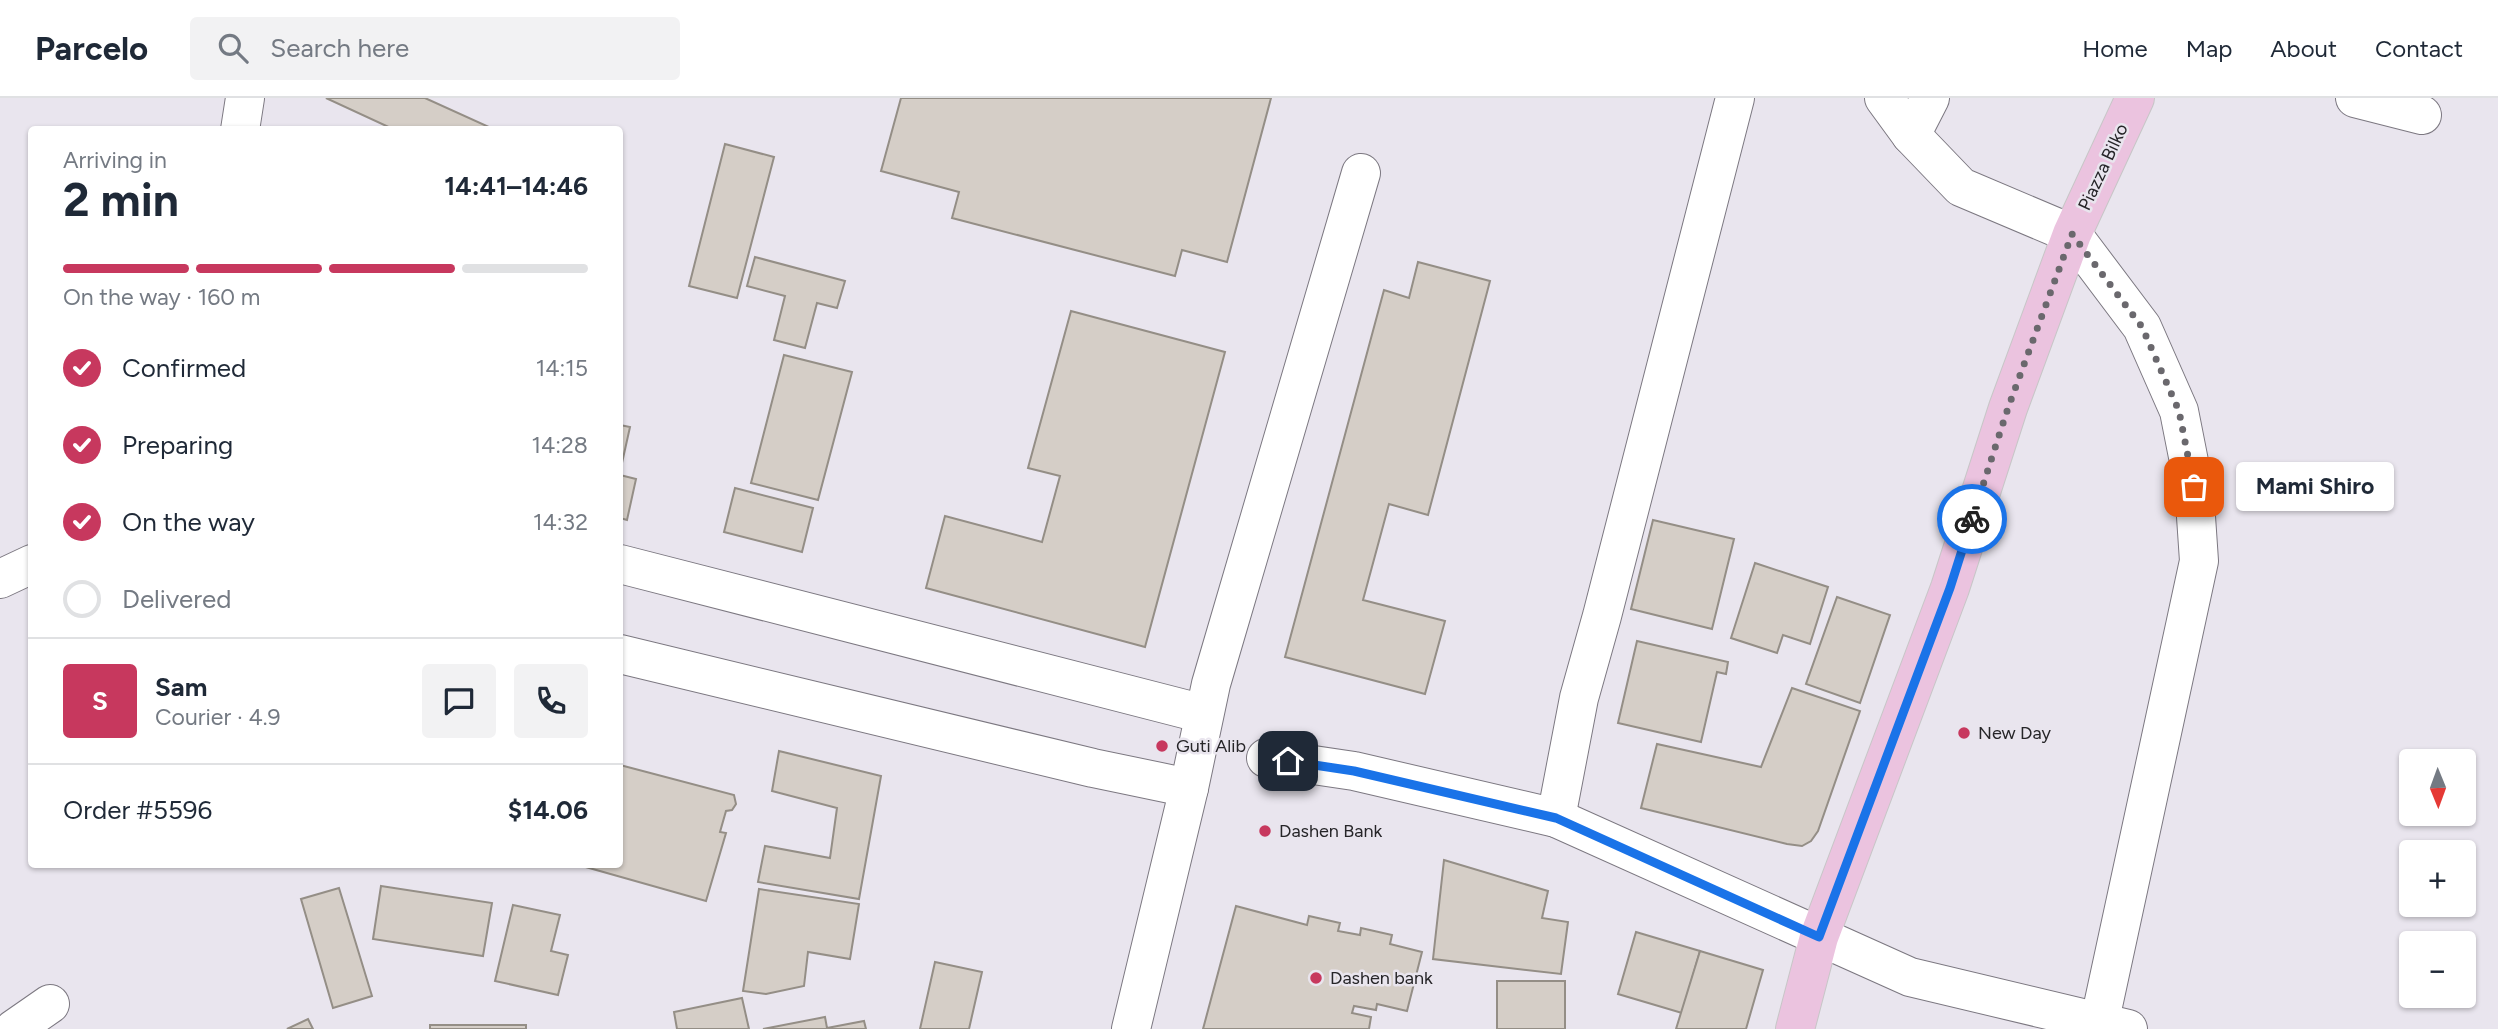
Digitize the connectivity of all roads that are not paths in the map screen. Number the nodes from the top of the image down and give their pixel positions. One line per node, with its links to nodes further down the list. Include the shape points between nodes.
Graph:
1 (246, 98): 8 (street)
2 (1735, 98): 19 (street, via 1579,698)
3 (1884, 98): 9 (street)
4 (1930, 98): 9 (street)
5 (2135, 98): 11 (main road, Piazza Bilko)
6 (2356, 98): 7 (street)
7 (2423, 115)
8 (241, 126)
9 (1911, 135): 11 (street, via 1961,187)
10 (1361, 173): 16 (street)
11 (2072, 234): 20 (main road, Piazza Bilko, via 2008,408 1950,588); 22 (street, via 2142,327 2179,411 2194,487 2199,561)
12 (623, 565): 16 (street)
13 (28, 566): 14 (street)
14 (0, 579)
15 (623, 655): 18 (street)
16 (1205, 714): 18 (street)
17 (1266, 758): 19 (street, via 1354,771)
18 (1189, 788): 24 (street)
19 (1556, 818): 20 (street)
20 (1819, 937): 22 (street, via 1910,977); 25 (main road, Piazza Bilko)
21 (50, 1004): 23 (street)
22 (2108, 1027)
23 (15, 1029)
24 (1131, 1029)
25 (1795, 1029)

